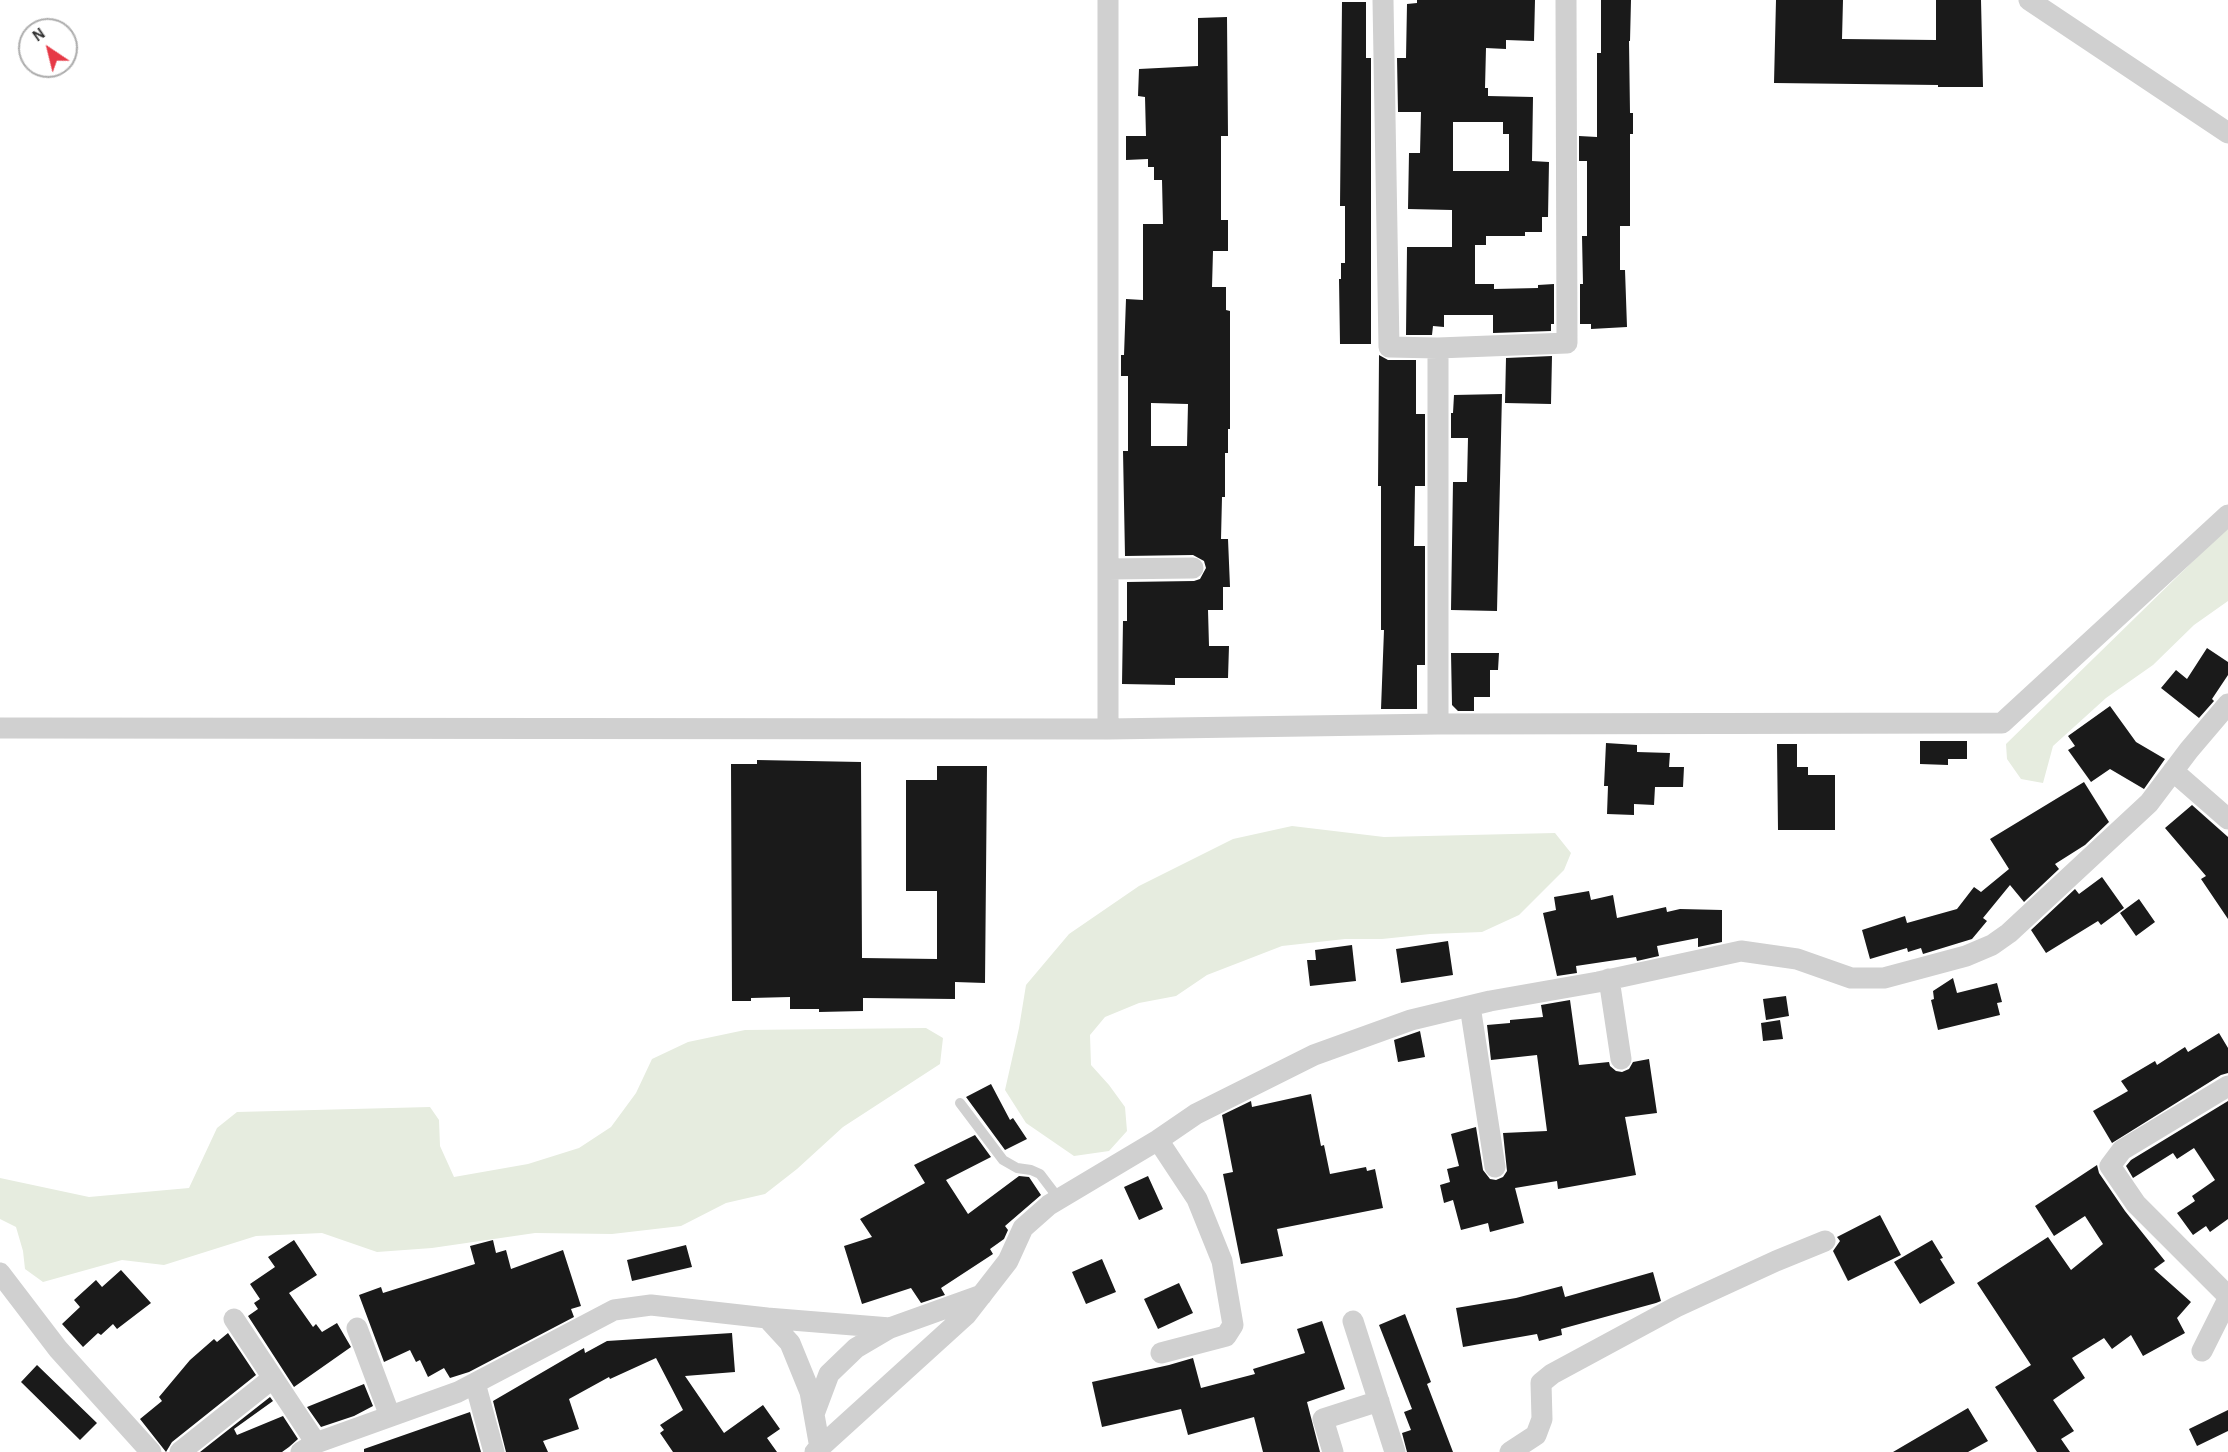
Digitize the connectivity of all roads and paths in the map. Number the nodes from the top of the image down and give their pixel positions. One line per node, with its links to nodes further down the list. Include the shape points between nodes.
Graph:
1 (1108, 0): 9 (street)
2 (1383, 0): 6 (street, via 1389,347)
3 (1566, 0): 6 (street, via 1567,343)
4 (2029, 0): 5 (street)
5 (2228, 133)
6 (1438, 348): 11 (street)
7 (2228, 515): 11 (street, via 2002,723)
8 (1193, 568): 9 (street)
9 (1108, 569): 13 (street)
10 (2228, 704): 14 (street)
11 (1438, 724): 13 (street)
12 (0, 728): 13 (street)
13 (1108, 729)
14 (2173, 771): 15 (street); 16 (street, via 2150,803 2009,933 1966,956 1884,978 1851,978 1797,959 1741,951)
15 (2228, 819)
16 (1609, 979): 17 (street); 18 (street)
17 (1470, 1006): 21 (street, via 1411,1020 1314,1054 1196,1114); 22 (street)
18 (1621, 1059)
19 (2228, 1086): 27 (street, via 2122,1150 2110,1166 2136,1204)
20 (960, 1103): 23 (lane, via 1003,1160 1040,1174)
21 (1158, 1140): 23 (street); 34 (street, via 1197,1199 1214,1240 1222,1261 1233,1324 1226,1336)
22 (1495, 1167)
23 (1059, 1199): 26 (street, via 1023,1228 1008,1261)
24 (1825, 1241): 47 (street, via 1676,1307 1552,1374 1541,1383 1542,1419 1536,1435)
25 (0, 1273): 42 (street, via 58,1349)
26 (982, 1294): 32 (street); 41 (street, via 966,1315)
27 (2228, 1298): 33 (street)
28 (767, 1318): 32 (street); 36 (street, via 651,1305 614,1310); 38 (street, via 790,1343 810,1392)
29 (234, 1319): 35 (street)
30 (1353, 1321): 37 (street)
31 (357, 1328): 39 (street)
32 (890, 1328): 38 (street, via 856,1348 829,1374)
33 (2202, 1351)
34 (1161, 1353)
35 (273, 1378): 40 (street); 43 (street)
36 (475, 1383): 39 (street); 44 (street)
37 (1379, 1401): 45 (street, via 1323,1419); 46 (street)
38 (814, 1414): 41 (street)
39 (390, 1416): 40 (street)
40 (308, 1447)
41 (818, 1450)
42 (152, 1452)
43 (180, 1452)
44 (494, 1452)
45 (1333, 1452)
46 (1395, 1452)
47 (1510, 1452)

